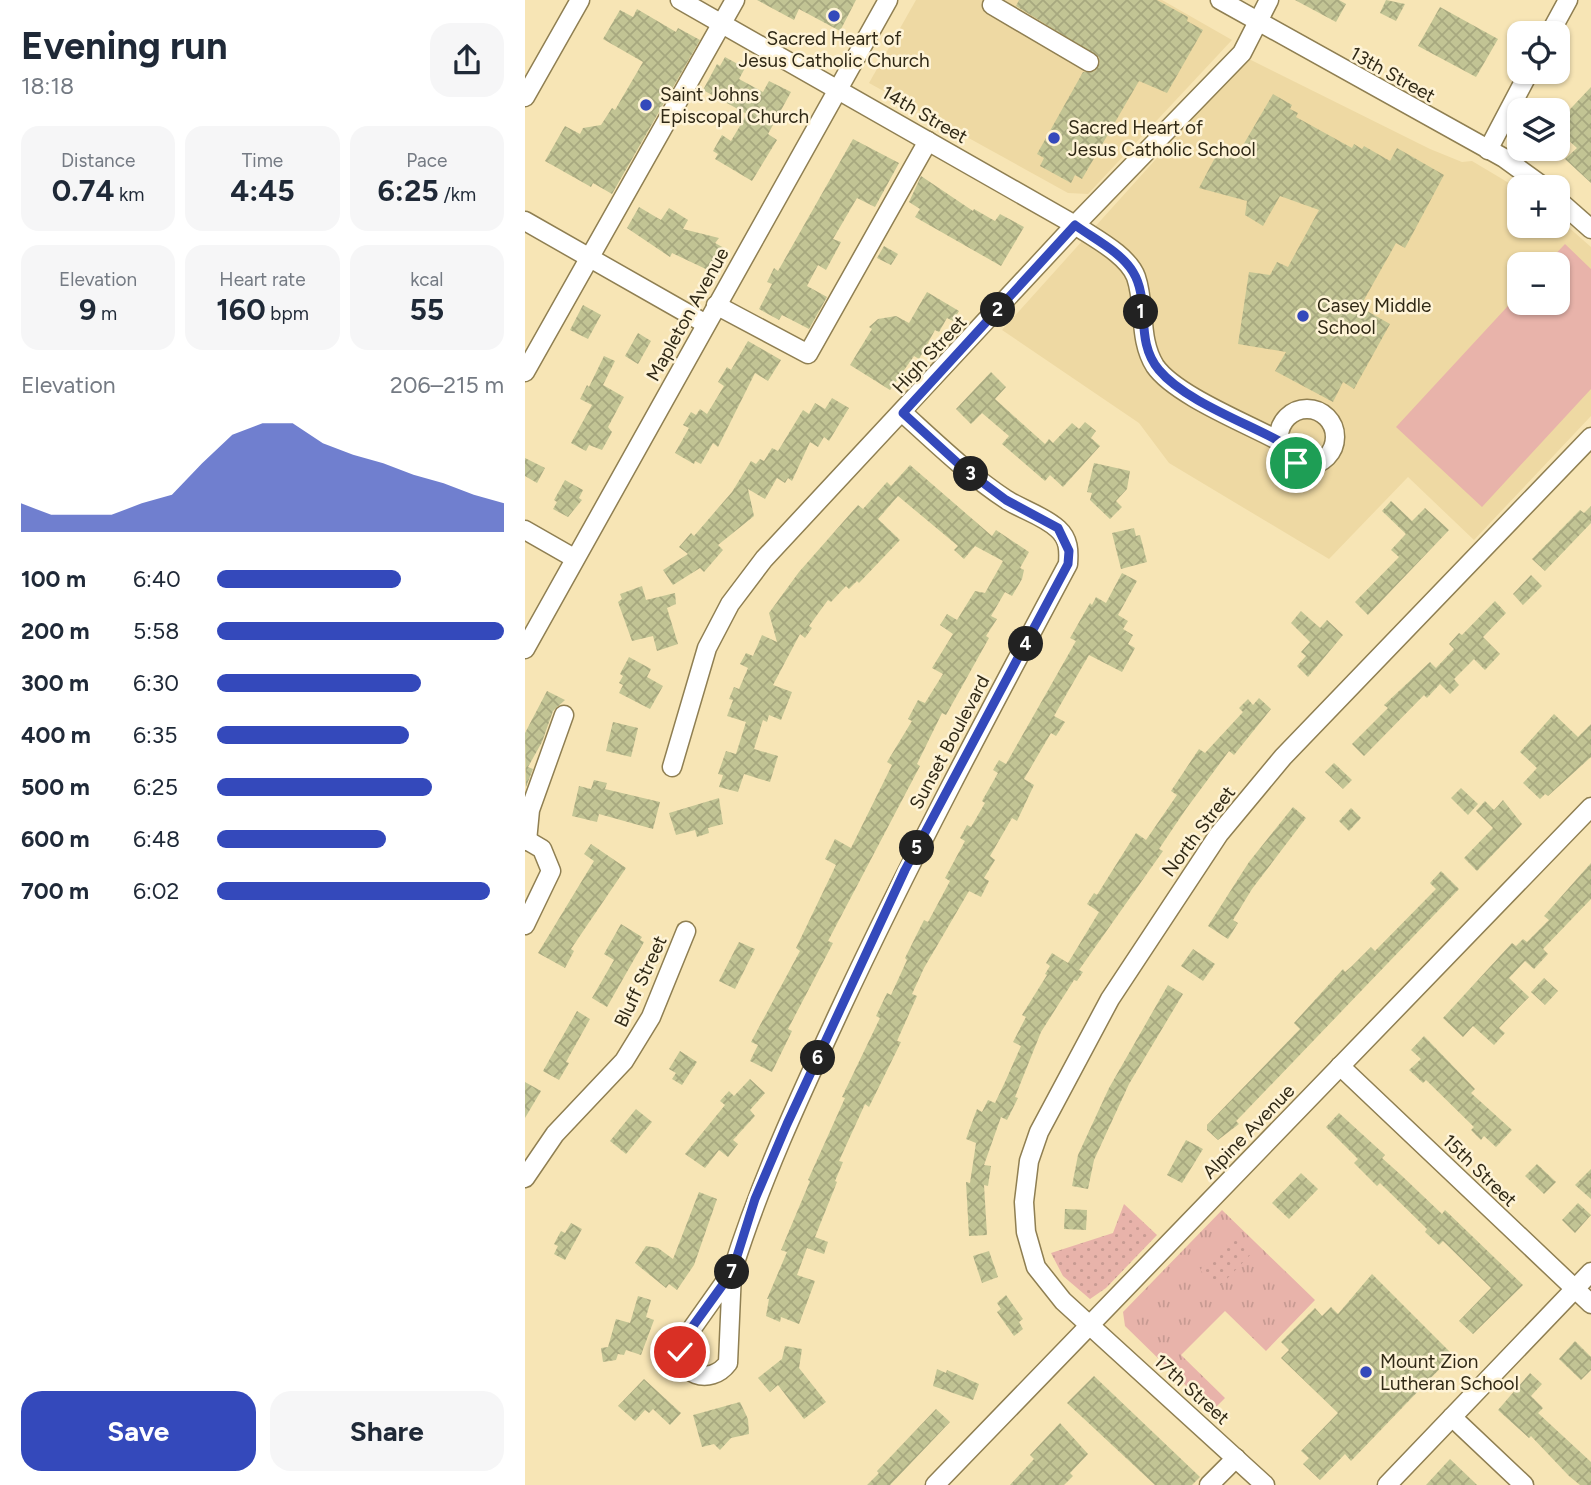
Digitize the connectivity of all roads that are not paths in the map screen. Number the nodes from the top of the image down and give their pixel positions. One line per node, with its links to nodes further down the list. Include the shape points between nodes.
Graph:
1 (580, 0): 15 (street)
2 (680, 0): 11 (street, 14th Street)
3 (735, 0): 11 (street)
4 (888, 0): 14 (street, Mapleton Avenue)
5 (1220, 0): 9 (street, 13th Street)
6 (1269, 0): 9 (street, High Street)
7 (1568, 0): 10 (street)
8 (992, 5): 12 (street)
9 (1258, 21): 17 (street, 13th Street); 21 (street, High Street, via 1242,53)
10 (1557, 21)
11 (722, 24): 14 (street, 14th Street); 23 (street)
12 (1090, 62)
13 (1523, 84): 17 (street)
14 (839, 88): 16 (street, 14th Street); 24 (street, Mapleton Avenue)
15 (525, 97)
16 (929, 141): 21 (street, 14th Street); 24 (street, via 807,354)
17 (1488, 150): 18 (street, 13th Street)
18 (1526, 175)
19 (1570, 210): 22 (street)
20 (525, 221): 23 (street)
21 (1075, 225): 27 (street, High Street); 29 (street, 14th Street, via 1126,262 1136,276 1147,352 1157,369 1173,385)
22 (1591, 229)
23 (588, 258): 25 (street); 26 (street)
24 (716, 305): 25 (street, Mapleton Avenue)
25 (706, 324): 31 (street, Mapleton Avenue)
26 (525, 372)
27 (903, 413): 34 (street, High Street, via 764,559 730,604 703,661); 42 (street, Sunset Boulevard, via 1006,500 1058,528 1069,551 1068,564 905,870 787,1124 755,1199)
28 (1591, 437): 46 (street, North Street, via 1283,757 1219,834 1110,999 1039,1132 1029,1161 1024,1202 1036,1267)
29 (1279, 441)
30 (525, 530): 31 (street)
31 (575, 558): 32 (street, Mapleton Avenue)
32 (525, 649)
33 (564, 715): 36 (street, via 530,810)
34 (672, 767)
35 (1591, 807): 39 (street, Alpine Avenue)
36 (531, 843): 37 (street, via 551,871)
37 (525, 925)
38 (686, 931): 40 (street, Bluff Street, via 651,1017 624,1061 555,1134)
39 (1341, 1066): 44 (street, 15th Street); 46 (street, Alpine Avenue)
40 (532, 1151): 41 (street, Bluff Street)
41 (525, 1178)
42 (732, 1272): 42 (street, Sunset Boulevard, via 728,1363 716,1375 699,1376 682,1361 681,1344)
43 (1591, 1272): 44 (street)
44 (1575, 1289): 45 (street, 15th Street); 47 (street)
45 (1591, 1304)
46 (1089, 1324): 48 (street, 17th Street); 49 (street, Alpine Avenue)
47 (1452, 1417): 52 (street); 53 (street)
48 (1236, 1458): 50 (street); 51 (street, 17th Street)
49 (935, 1485)
50 (1209, 1485)
51 (1265, 1485)
52 (1387, 1485)
53 (1524, 1485)

